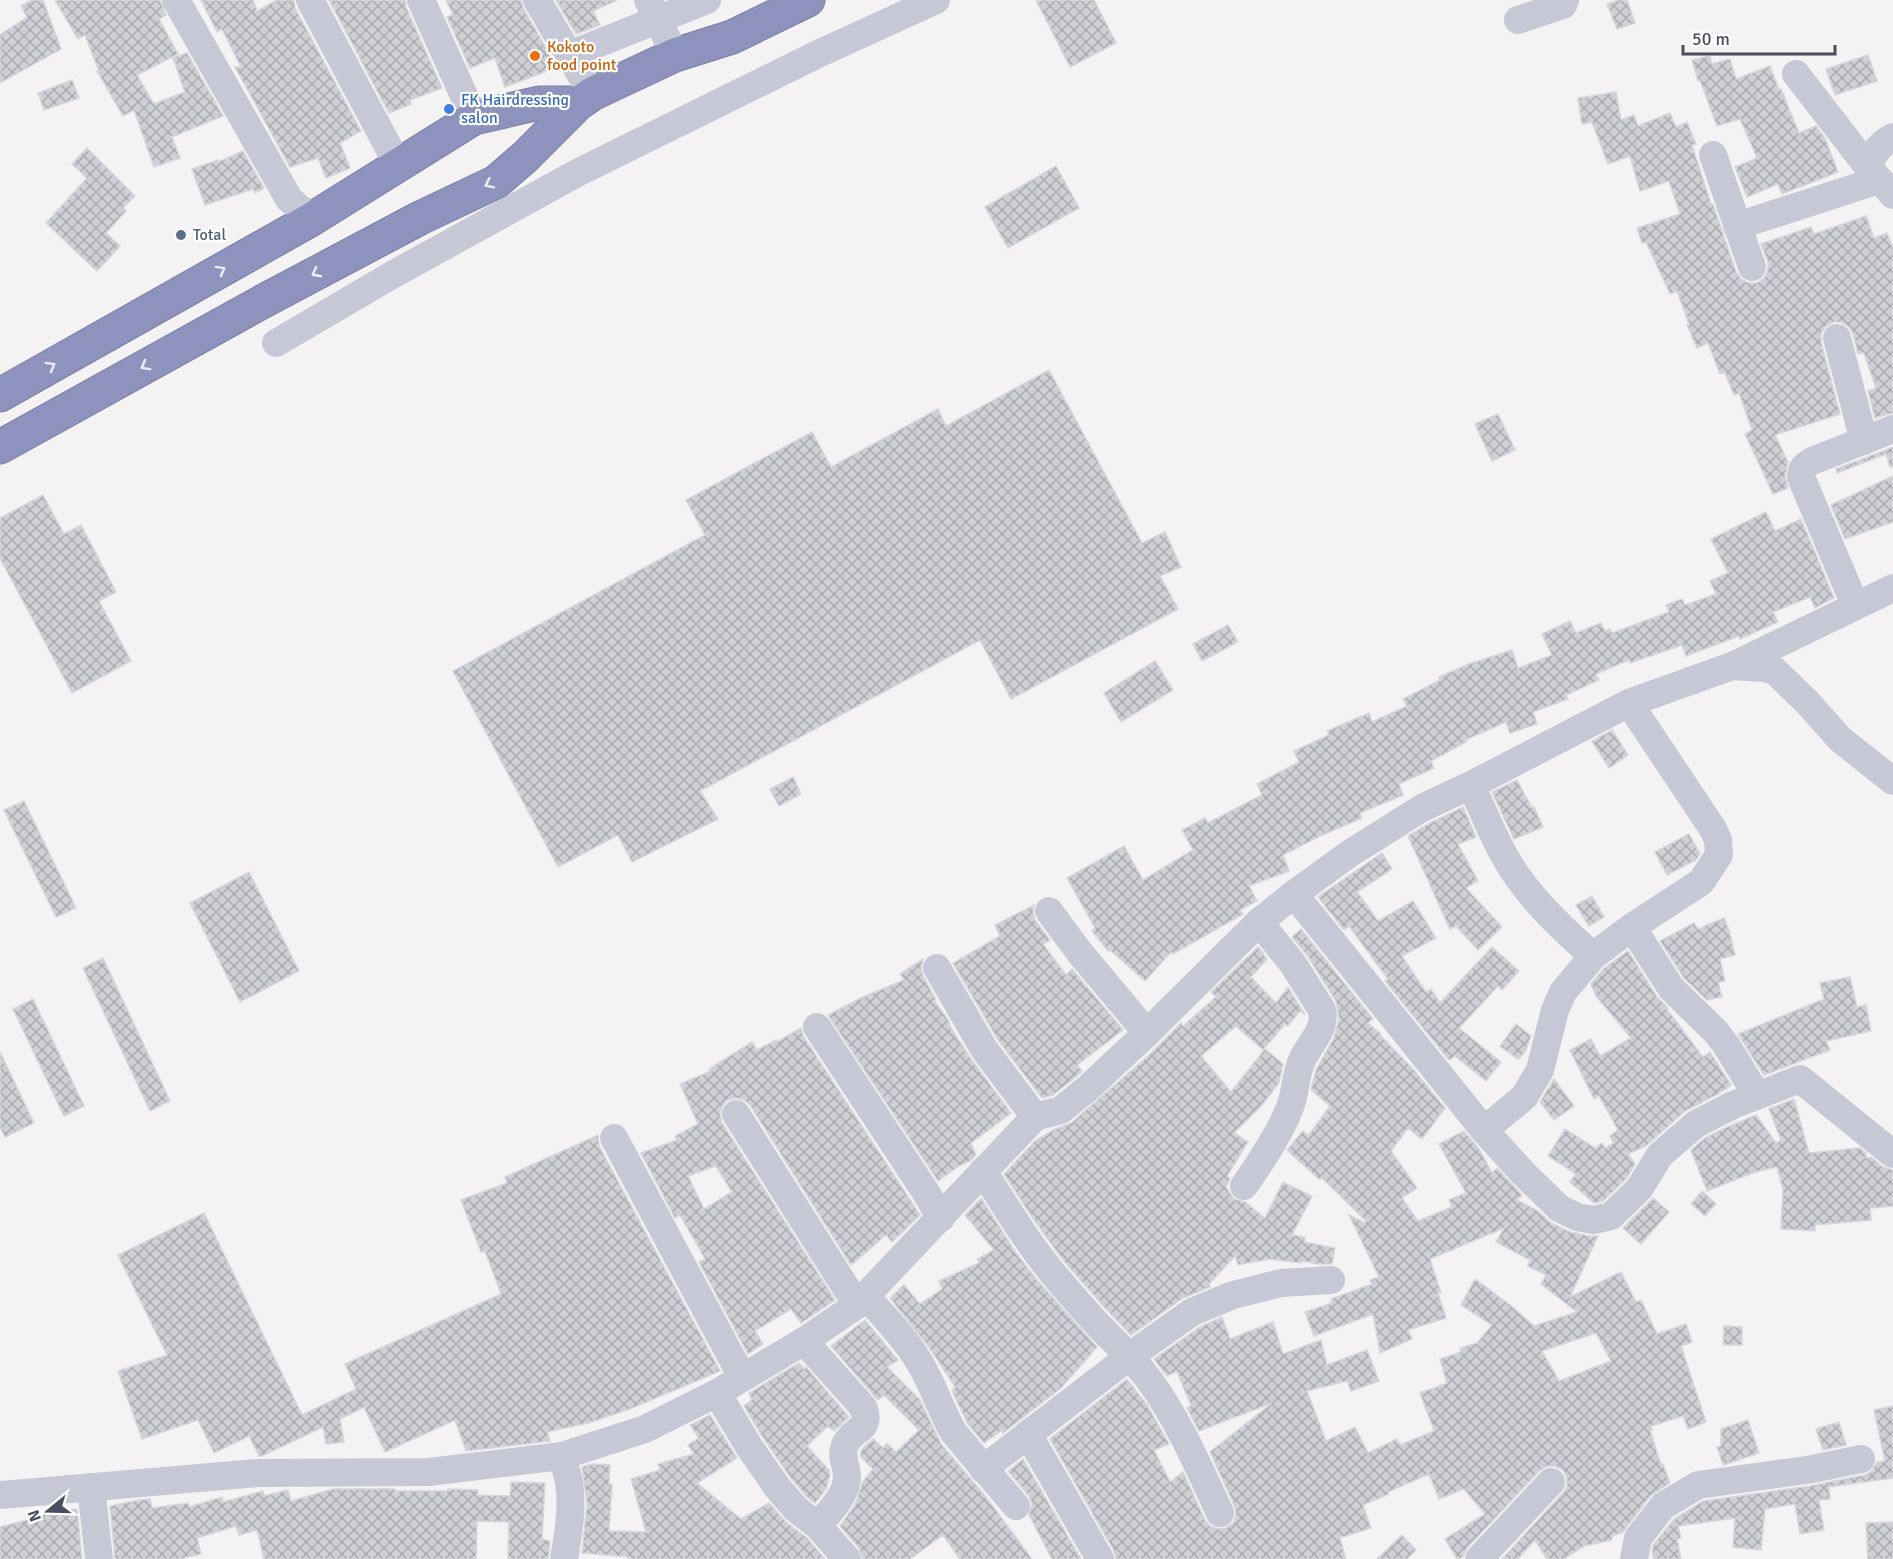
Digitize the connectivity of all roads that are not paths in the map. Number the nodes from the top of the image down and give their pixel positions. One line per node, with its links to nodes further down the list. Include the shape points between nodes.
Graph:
1 (176, 0): 21 (street, via 289,199)
2 (310, 0): 19 (street, via 390,150)
3 (421, 0): 15 (street)
4 (537, 0): 11 (street)
5 (707, 0): 9 (street)
6 (808, 0): 12 (highway, via 732,36)
7 (936, 0): 25 (street, via 577,173)
8 (1566, 0): 10 (street)
9 (652, 10): 11 (street); 12 (street)
10 (1518, 20)
11 (569, 55): 14 (street)
12 (675, 55): 14 (highway)
13 (1796, 74): 20 (street)
14 (586, 98): 15 (highway); 18 (highway)
15 (488, 114): 18 (highway, via 523,136); 19 (highway)
16 (1893, 137): 20 (street, via 1874,154)
17 (1713, 155): 22 (street)
18 (525, 157): 29 (highway, one-way to 29, via 496,182 390,234)
19 (401, 163): 21 (highway)
20 (1880, 181): 22 (street)
21 (312, 219): 26 (highway, one-way to 21)
22 (1737, 226): 23 (street)
23 (1752, 267)
24 (1837, 338): 28 (street)
25 (276, 343)
26 (0, 395)
27 (1893, 429): 28 (street)
28 (1864, 441): 31 (street, via 1812,461 1801,470)
29 (0, 447)
30 (1893, 588): 31 (street)
31 (1855, 605): 32 (street)
32 (1732, 666): 33 (street); 34 (street, via 1775,671 1840,739)
33 (1629, 703): 35 (street); 39 (street, via 1713,829 1719,855 1701,882)
34 (1893, 781)
35 (1471, 785): 36 (street, via 1422,808); 40 (street, via 1515,874 1563,930)
36 (1294, 894): 38 (street); 47 (street)
37 (1049, 911): 43 (street)
38 (1259, 922): 43 (street); 51 (street, via 1293,964 1324,1018 1302,1060 1292,1103)
39 (1632, 927): 40 (street); 44 (street, via 1671,988 1726,1045)
40 (1593, 956): 47 (street, via 1563,992 1540,1070 1524,1097)
41 (937, 968): 46 (street, via 984,1048)
42 (817, 1028): 52 (street)
43 (1148, 1033): 46 (street, via 1061,1110)
44 (1756, 1095): 47 (street, via 1696,1124 1660,1155 1639,1190 1611,1216 1593,1220 1559,1208); 49 (street, via 1800,1079)
45 (736, 1114): 54 (street)
46 (1035, 1117): 50 (street)
47 (1484, 1130)
48 (614, 1138): 57 (street)
49 (1893, 1154)
50 (983, 1171): 52 (street); 56 (street, via 1047,1266)
51 (1244, 1186)
52 (941, 1218): 54 (street)
53 (1331, 1280): 56 (street, via 1281,1283 1233,1295 1192,1312)
54 (862, 1300): 55 (street); 62 (street, via 912,1351 954,1433)
55 (804, 1341): 57 (street); 68 (street, via 867,1416 865,1425 845,1444 844,1489)
56 (1130, 1356): 59 (street); 67 (street, via 1166,1404)
57 (742, 1377): 58 (street)
58 (717, 1393): 60 (street, via 645,1429); 68 (street, via 777,1487 796,1509)
59 (1028, 1434): 62 (street); 72 (street)
60 (562, 1456): 64 (street, via 429,1472 258,1473); 70 (street, via 570,1499)
61 (1861, 1459): 74 (street, via 1698,1485 1663,1506 1638,1538)
62 (983, 1469): 66 (street)
63 (1551, 1482): 73 (street)
64 (91, 1487): 65 (street); 69 (street)
65 (0, 1496)
66 (1016, 1506)
67 (1220, 1514)
68 (819, 1526): 71 (street)
69 (99, 1559)
70 (564, 1559)
71 (847, 1559)
72 (1100, 1559)
73 (1479, 1559)
74 (1634, 1559)

